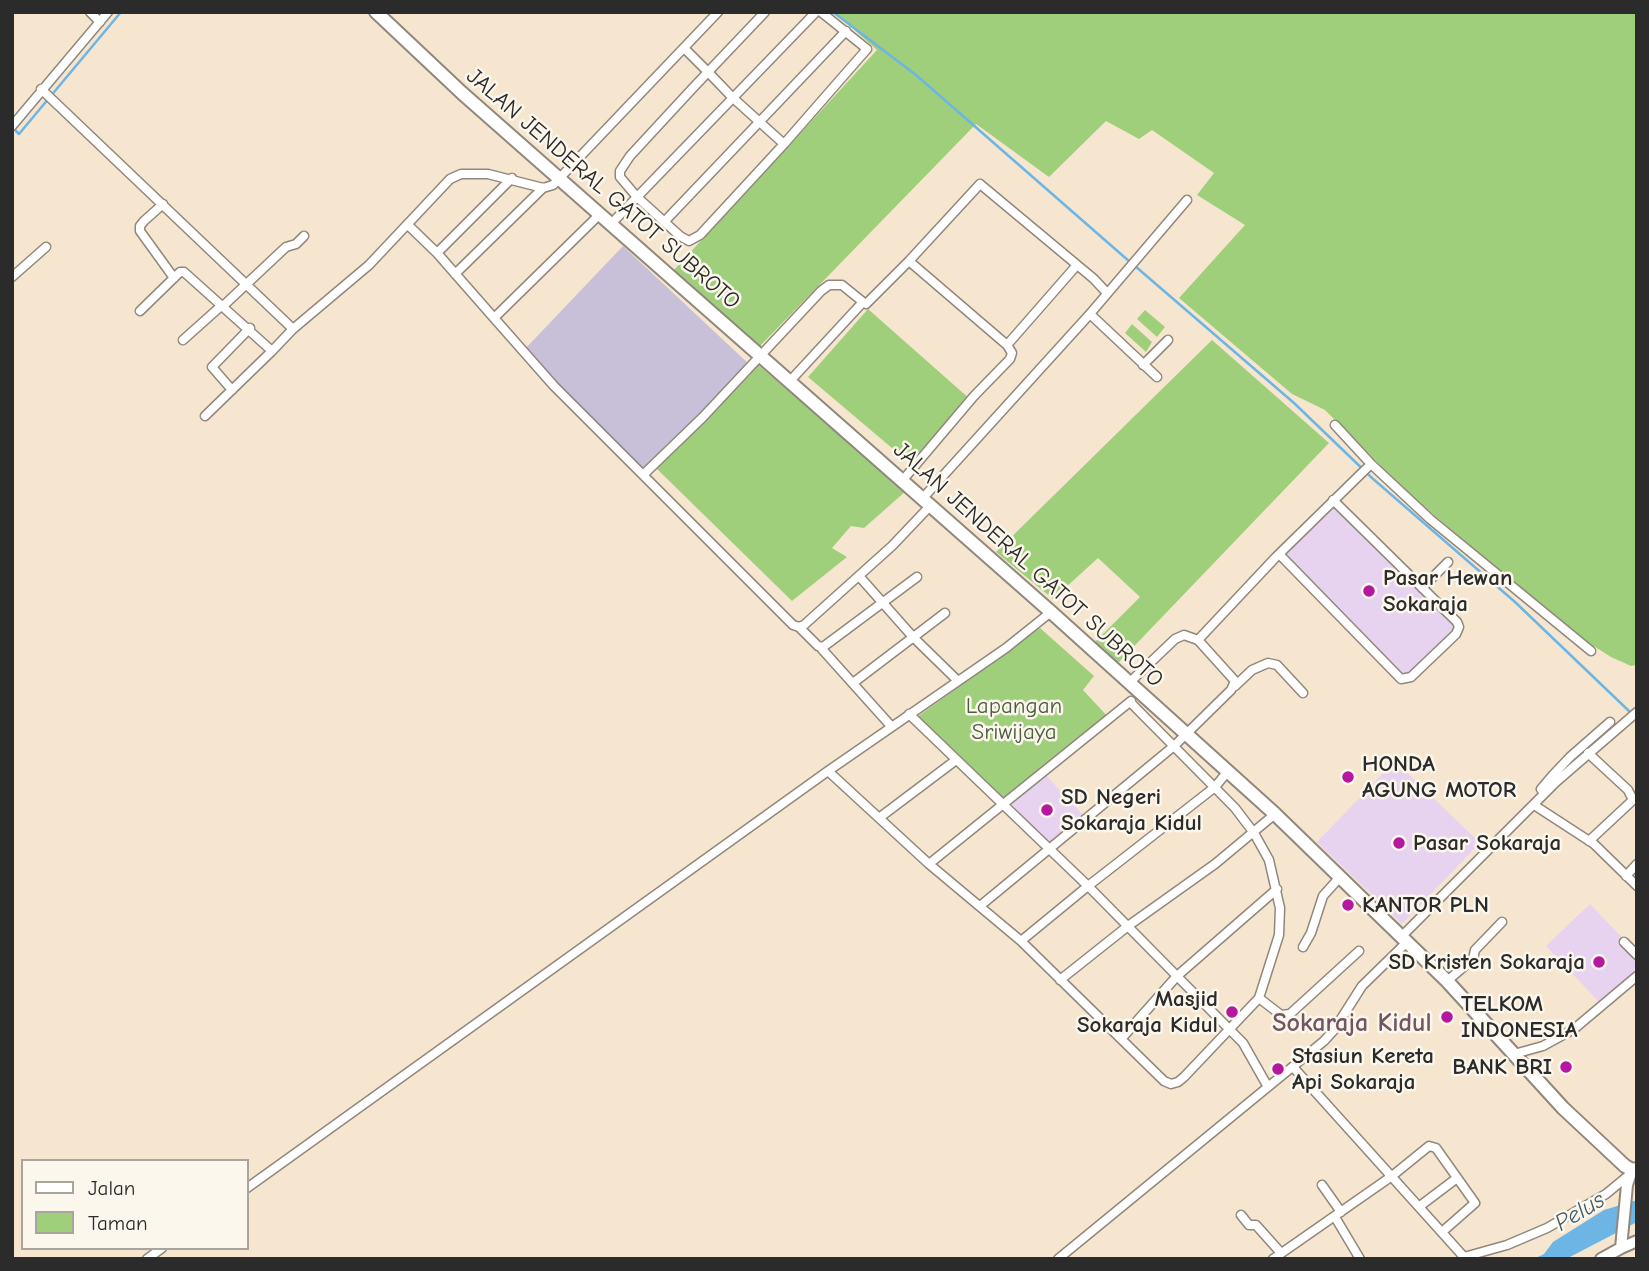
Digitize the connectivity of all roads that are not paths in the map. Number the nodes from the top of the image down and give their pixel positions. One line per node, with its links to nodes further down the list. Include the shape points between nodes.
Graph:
1 (90, 12): 8 (street)
2 (108, 12): 8 (street)
3 (376, 12): 18 (highway, JALAN JENDERAL GATOT SUBROTO)
4 (718, 12): 10 (street)
5 (765, 12): 11 (street)
6 (816, 12): 13 (street)
7 (821, 12): 9 (street)
8 (100, 22): 12 (street)
9 (846, 31): 14 (street); 16 (street, via 866,52)
10 (684, 48): 11 (street); 18 (street)
11 (708, 72): 13 (street); 20 (street, via 620,169 620,177)
12 (46, 93): 15 (street); 22 (street)
13 (733, 98): 14 (street); 20 (street)
14 (760, 122): 16 (street); 24 (street)
15 (13, 124)
16 (784, 144): 24 (street, via 694,239 685,240)
17 (512, 178): 19 (street); 25 (street, via 461,174 450,179); 29 (street)
18 (559, 179): 19 (street); 23 (highway, JALAN JENDERAL GATOT SUBROTO)
19 (542, 188): 32 (street)
20 (637, 197): 24 (street); 26 (street)
21 (1188, 200): 36 (street)
22 (163, 204): 34 (street, via 140,231); 35 (street)
23 (599, 215): 26 (highway, JALAN JENDERAL GATOT SUBROTO); 41 (street)
24 (664, 222)
25 (408, 225): 29 (street); 43 (street, via 369,265)
26 (610, 225): 48 (highway, JALAN JENDERAL GATOT SUBROTO)
27 (304, 236): 35 (street)
28 (46, 247): 33 (street)
29 (437, 253): 32 (street)
30 (909, 261): 31 (street, via 980,184); 37 (street); 46 (street)
31 (1077, 265): 36 (street); 46 (street)
32 (455, 274): 41 (street)
33 (12, 277)
34 (174, 278): 38 (street, via 184,272); 39 (street)
35 (247, 284): 38 (street); 43 (street)
36 (1107, 293): 40 (street)
37 (863, 302): 48 (street, via 842,285 829,285); 51 (street)
38 (221, 307): 42 (street); 44 (street)
39 (140, 311)
40 (1090, 314): 49 (street); 59 (street)
41 (494, 318): 56 (street)
42 (250, 328): 47 (street); 52 (street, via 212,368)
43 (293, 329): 47 (street)
44 (183, 340)
45 (1168, 340): 49 (street)
46 (1007, 345): 57 (street, via 1010,359)
47 (272, 351): 52 (street)
48 (760, 355): 51 (highway, JALAN JENDERAL GATOT SUBROTO); 56 (street)
49 (1143, 365): 50 (street)
50 (1157, 377)
51 (790, 382): 57 (highway, JALAN JENDERAL GATOT SUBROTO)
52 (232, 390): 53 (street)
53 (205, 416)
54 (1335, 425): 55 (street)
55 (1369, 466): 58 (street); 72 (street)
56 (643, 475): 68 (street)
57 (902, 481): 59 (highway, JALAN JENDERAL GATOT SUBROTO)
58 (1333, 500): 60 (street); 64 (street)
59 (926, 502): 62 (street); 66 (highway, JALAN JENDERAL GATOT SUBROTO)
60 (1280, 555): 64 (street, via 1401,679 1411,677 1459,627); 70 (street)
61 (1448, 562): 64 (street)
62 (859, 576): 65 (street); 68 (street)
63 (917, 577): 65 (street)
64 (1422, 588)
65 (883, 603): 69 (street); 71 (street)
66 (1051, 612): 73 (street); 75 (highway, JALAN JENDERAL GATOT SUBROTO)
67 (945, 613): 69 (street)
68 (799, 627): 71 (street)
69 (913, 637): 73 (street); 74 (street)
70 (1198, 640): 75 (street, via 1180,635); 76 (street, via 1235,681)
71 (821, 648): 74 (street)
72 (1591, 651)
73 (958, 681): 81 (street)
74 (853, 683): 83 (street)
75 (1129, 683): 77 (highway, JALAN JENDERAL GATOT SUBROTO)
76 (1234, 686): 78 (street, via 1268,663 1277,666); 84 (street)
77 (1140, 693): 79 (street); 84 (highway, JALAN JENDERAL GATOT SUBROTO)
78 (1303, 693)
79 (1130, 702): 85 (street); 92 (street)
80 (1637, 712): 86 (street)
81 (909, 714): 83 (street); 87 (street)
82 (1610, 722): 91 (street, via 1552,776 1541,789)
83 (891, 726): 88 (street)
84 (1186, 734): 85 (street); 89 (highway, JALAN JENDERAL GATOT SUBROTO)
85 (1174, 746): 90 (street); 98 (street)
86 (1588, 753): 91 (street); 97 (street, via 1633,800)
87 (956, 760): 92 (street); 95 (street)
88 (828, 771): 95 (street); 129 (street)
89 (1228, 771): 90 (street); 94 (highway, JALAN JENDERAL GATOT SUBROTO)
90 (1215, 787): 96 (street); 103 (street)
91 (1544, 793): 93 (street)
92 (1004, 804): 98 (street); 99 (street)
93 (1534, 805): 97 (street); 109 (street)
94 (1275, 814): 96 (street); 102 (highway, JALAN JENDERAL GATOT SUBROTO)
95 (879, 818): 99 (street)
96 (1254, 833): 105 (street, via 1269,860); 108 (street)
97 (1589, 841): 101 (street)
98 (1048, 847): 103 (street); 106 (street)
99 (929, 864): 106 (street)
100 (1637, 864): 101 (street)
101 (1626, 876): 104 (street)
102 (1340, 877): 109 (highway, JALAN JENDERAL GATOT SUBROTO); 112 (street, via 1322,896)
103 (1088, 886): 108 (street); 110 (street)
104 (1637, 886)
105 (1277, 889): 115 (street); 119 (street, via 1279,934)
106 (980, 906): 110 (street)
107 (1502, 922): 118 (street, via 1475,950 1473,959)
108 (1128, 926): 115 (street); 117 (street)
109 (1404, 940): 118 (highway, JALAN JENDERAL GATOT SUBROTO); 123 (street, via 1362,986 1334,1030)
110 (1021, 941): 117 (street)
111 (1624, 942): 114 (street)
112 (1303, 947)
113 (1359, 951): 119 (street, via 1290,1014 1281,1015)
114 (1637, 955)
115 (1177, 976): 120 (street); 121 (street)
116 (1637, 976): 122 (street, via 1574,1029 1544,1046)
117 (1060, 980): 121 (street)
118 (1447, 981): 122 (highway, JALAN JENDERAL GATOT SUBROTO)
119 (1259, 998): 120 (street)
120 (1230, 1029): 121 (street, via 1184,1077 1171,1084); 124 (street)
121 (1121, 1039)
122 (1514, 1054): 125 (highway, JALAN JENDERAL GATOT SUBROTO)
123 (1293, 1067): 124 (street); 126 (street)
124 (1268, 1087): 137 (street)
125 (1632, 1175): 133 (street, via 1547,1228 1470,1257 1462,1255); 135 (main road)
126 (1392, 1176): 127 (street, via 1432,1146); 130 (street); 131 (street)
127 (1457, 1178): 130 (street); 133 (street, via 1475,1203)
128 (1322, 1185): 131 (street)
129 (248, 1187)
130 (1420, 1206): 133 (street)
131 (1338, 1215): 136 (street); 139 (street)
132 (1241, 1216): 136 (street, via 1256,1225)
133 (1442, 1232)
134 (1637, 1241): 135 (main road)
135 (1621, 1244): 140 (main road)
136 (1281, 1253): 138 (street)
137 (1058, 1259)
138 (1273, 1259)
139 (1360, 1259)
140 (1602, 1259)

